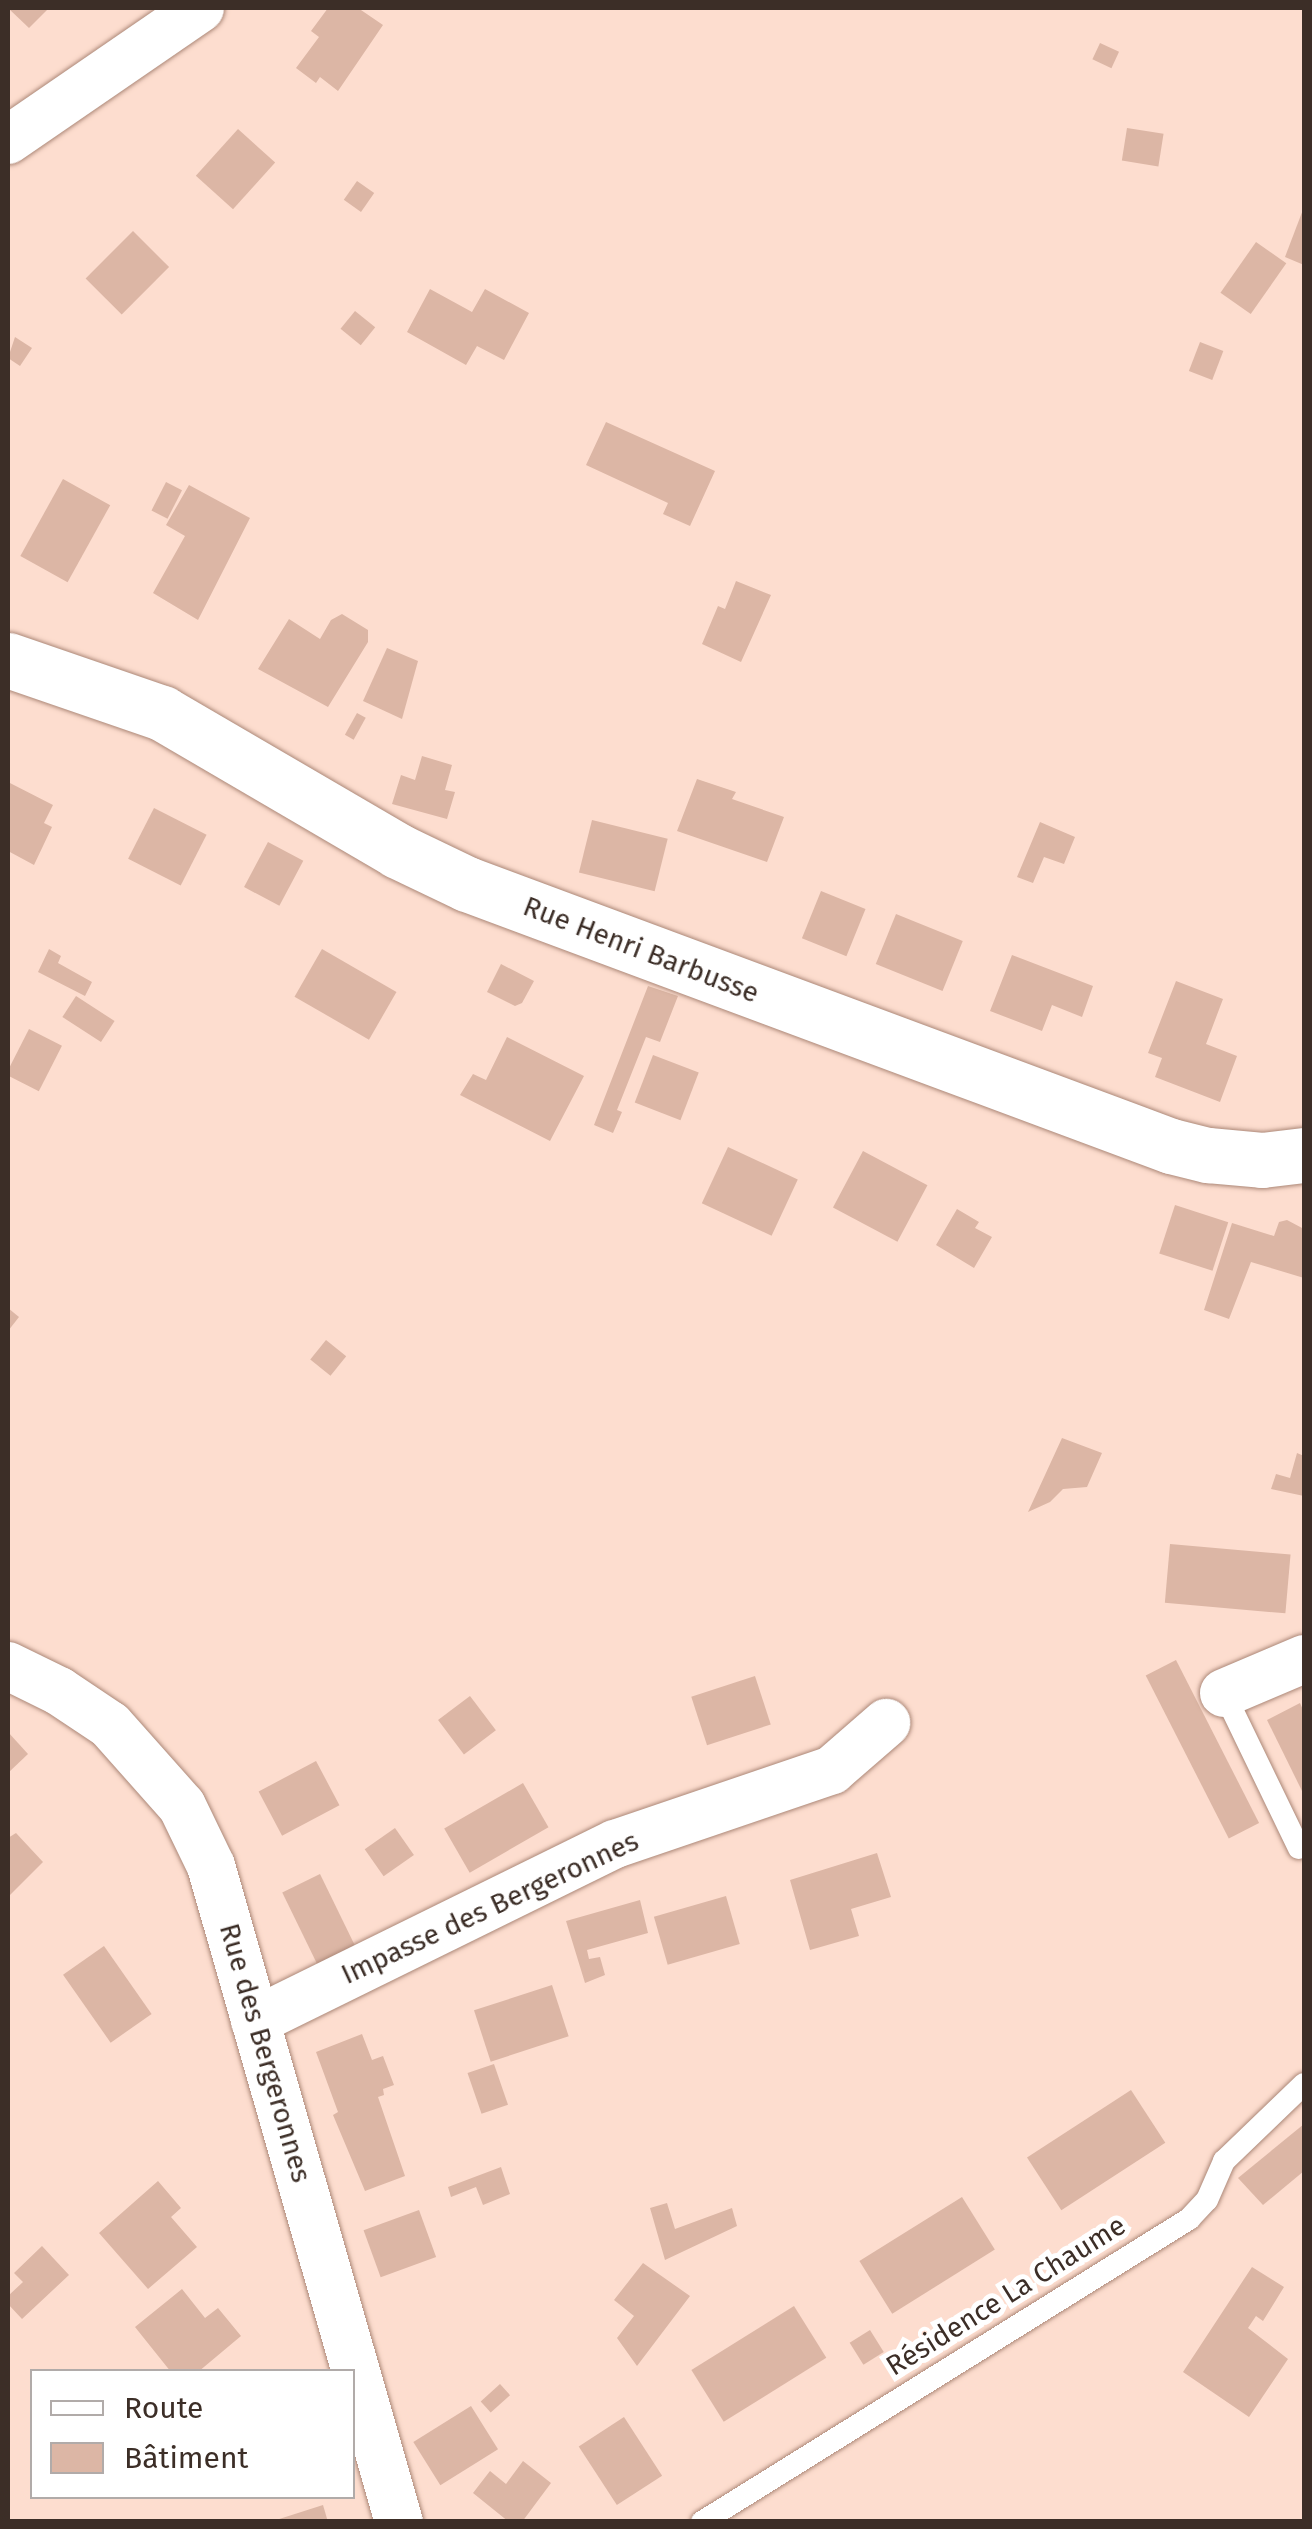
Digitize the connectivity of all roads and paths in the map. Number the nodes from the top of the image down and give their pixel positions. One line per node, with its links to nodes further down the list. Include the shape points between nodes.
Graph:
1 (200, 8): 2 (street)
2 (8, 140)
3 (8, 660): 4 (street, Rue Henri Barbusse, via 162,713 398,851 485,890 1171,1146 1262,1160)
4 (1304, 1155)
5 (1304, 1660): 7 (street)
6 (8, 1666): 10 (street, Rue des Bergeronnes, via 110,1725 182,1806 211,1866)
7 (1224, 1694): 9 (lane)
8 (886, 1723): 10 (street, Impasse des Bergeronnes, via 832,1770 616,1844)
9 (1299, 1848)
10 (256, 2021): 12 (street, Rue des Bergeronnes)
11 (1304, 2084): 13 (lane, Résidence La Chaume, via 1224,2161 1207,2200 1189,2219)
12 (399, 2522)
13 (702, 2522)

